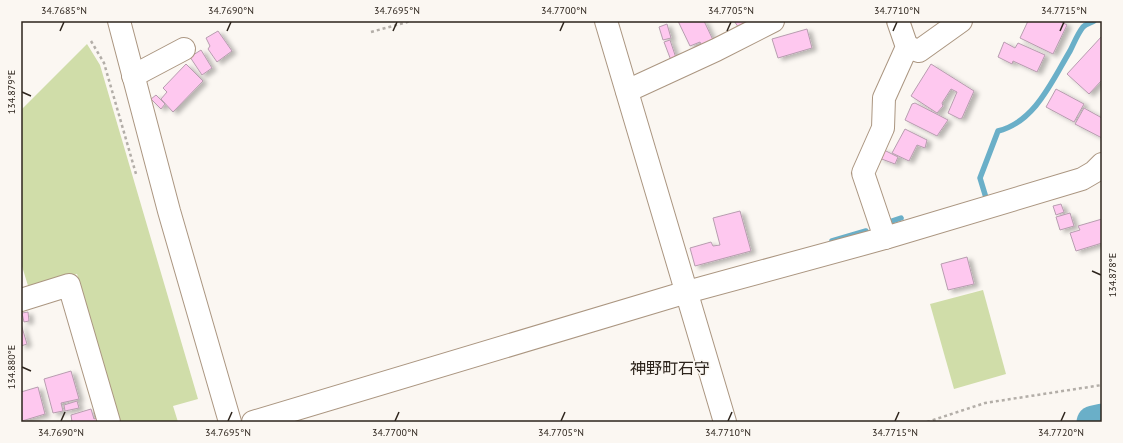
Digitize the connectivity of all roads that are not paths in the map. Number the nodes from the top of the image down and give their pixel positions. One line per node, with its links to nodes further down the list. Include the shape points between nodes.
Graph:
1 (119, 21): 8 (street)
2 (606, 21): 9 (street)
3 (773, 21): 9 (street)
4 (898, 21): 6 (street)
5 (961, 21): 6 (street, via 919,51)
6 (907, 47): 11 (street, via 884,98 883,128 863,173)
7 (184, 49): 8 (street)
8 (133, 76): 15 (street)
9 (627, 91): 12 (street)
10 (1102, 164): 11 (street, via 1082,180)
11 (885, 238): 12 (street)
12 (687, 292): 16 (street); 17 (street)
13 (21, 300): 14 (street, via 69,286)
14 (109, 422)
15 (230, 422)
16 (253, 422)
17 (725, 422)

